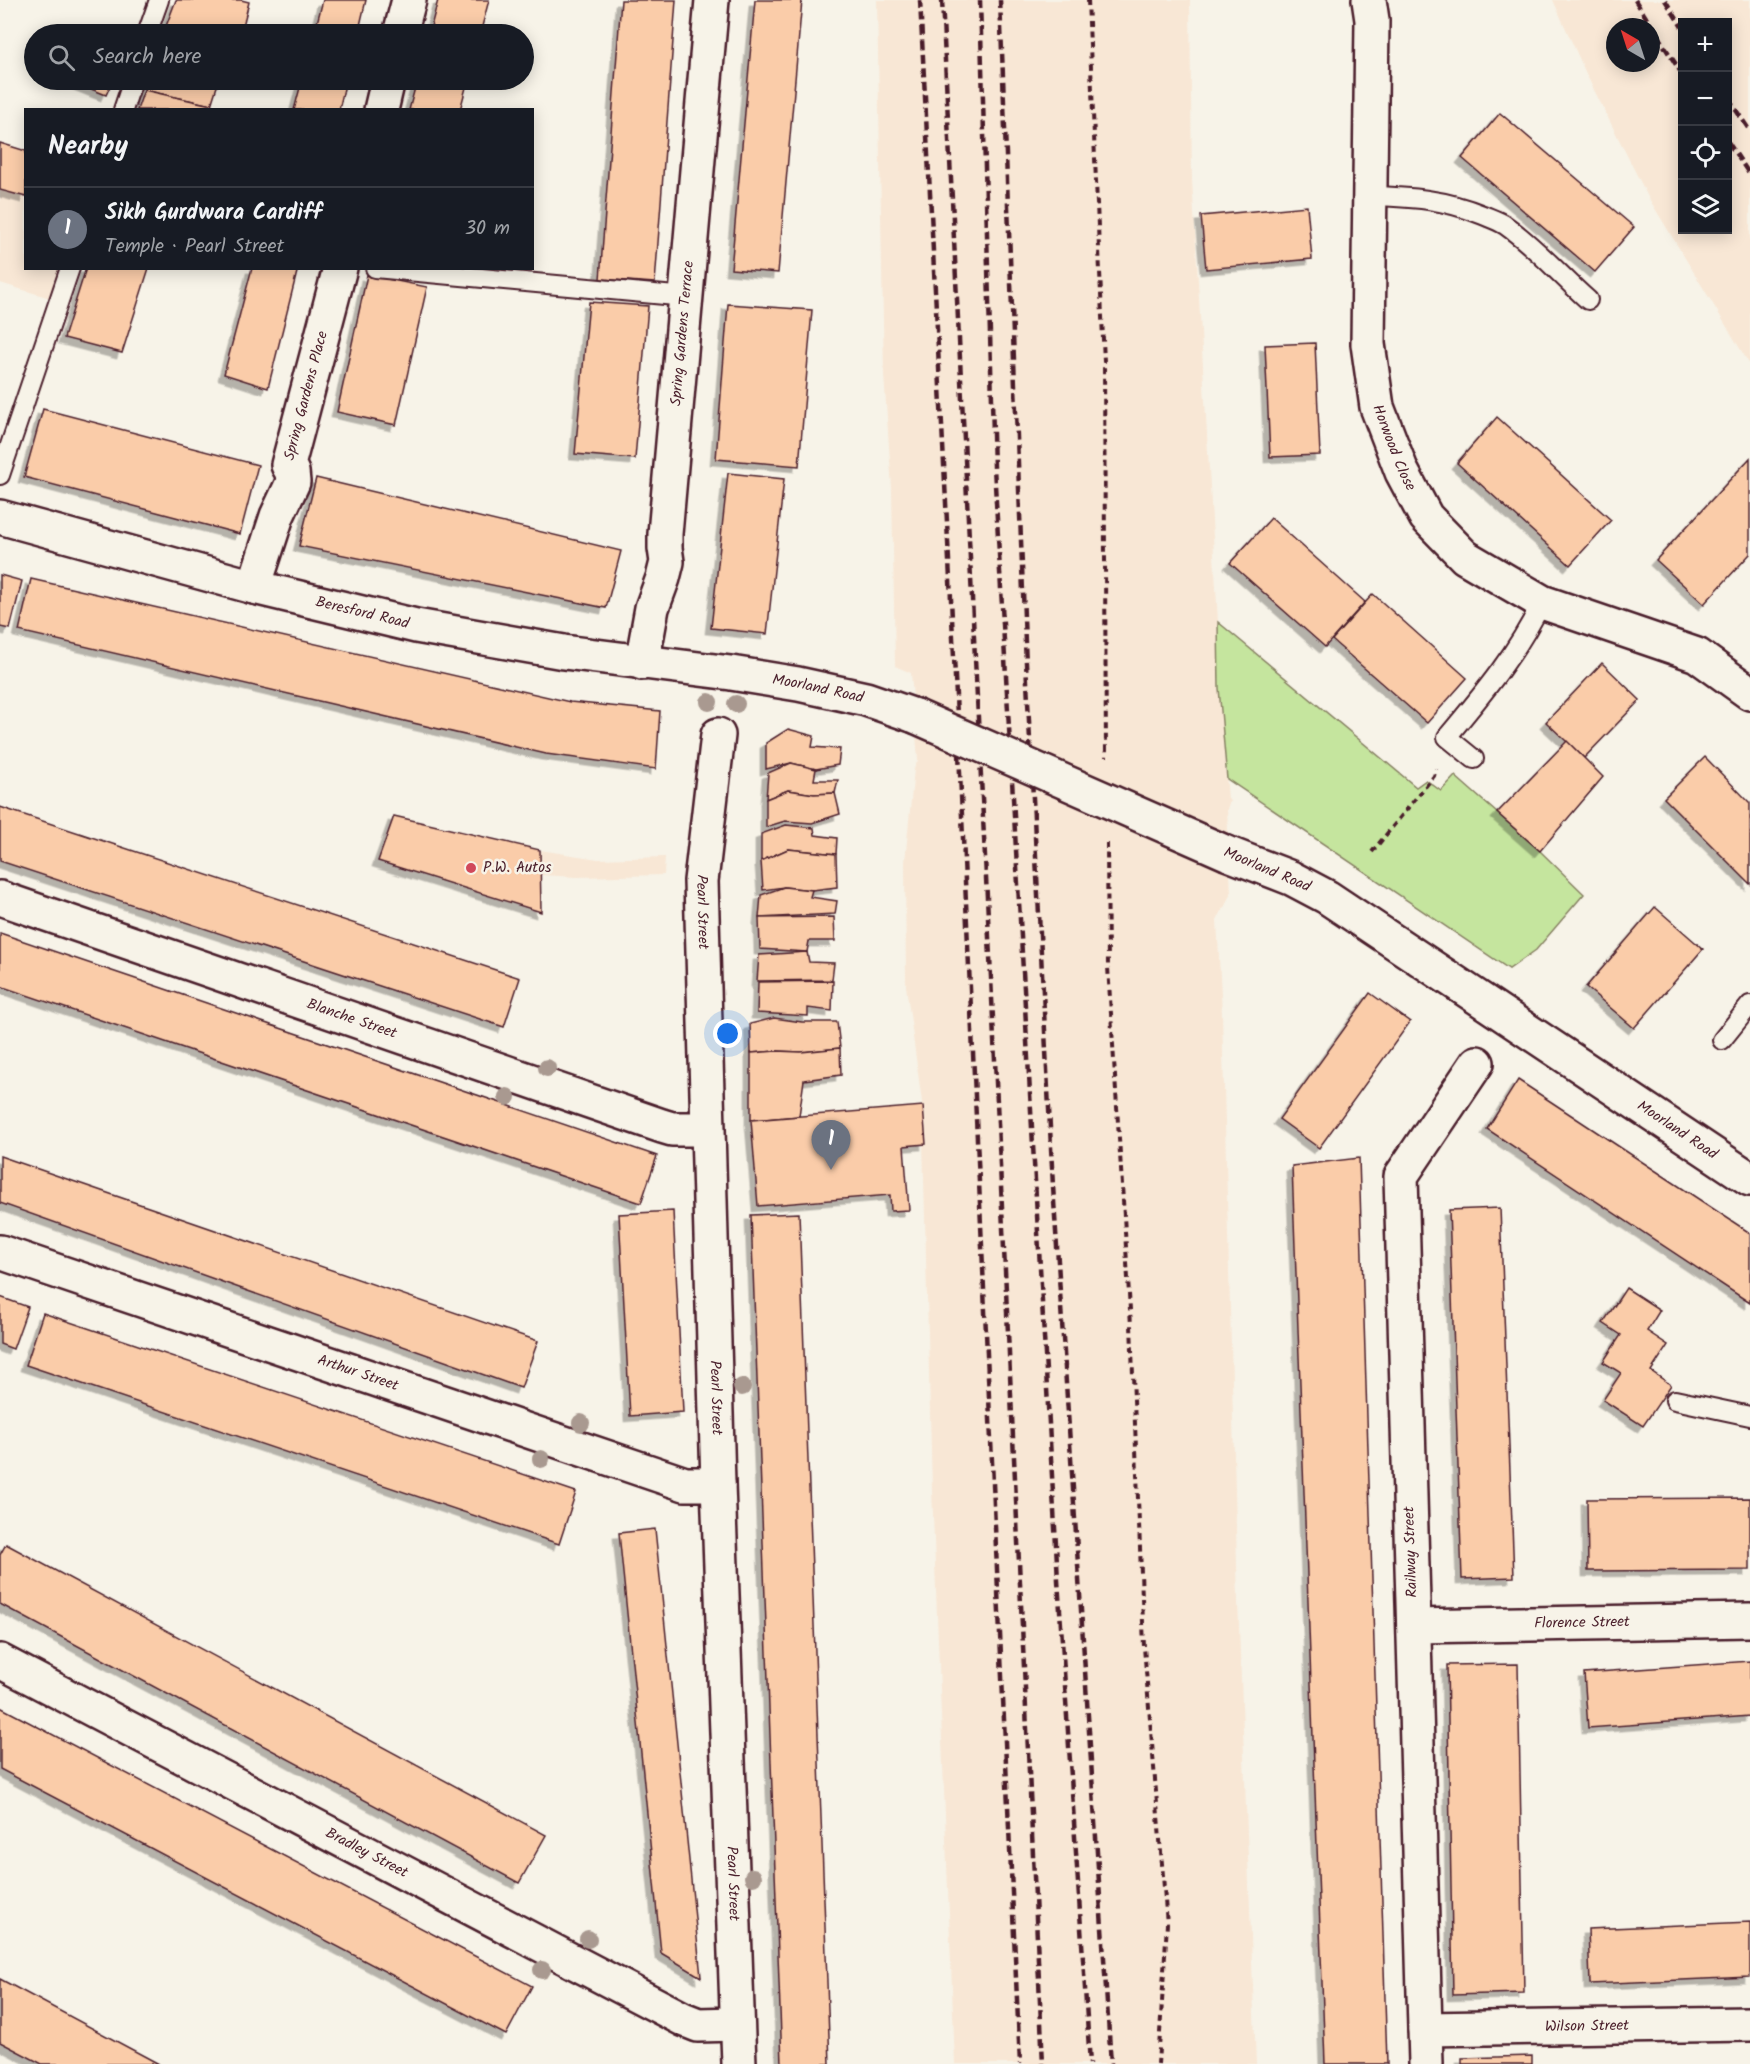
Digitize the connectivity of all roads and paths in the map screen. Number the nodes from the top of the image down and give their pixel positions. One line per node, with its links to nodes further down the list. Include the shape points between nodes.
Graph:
1 (159, 0): 6 (lane)
2 (409, 0): 7 (street)
3 (712, 0): 16 (street, Spring Gardens Terrace)
4 (1088, 0): 28 (path, via 1104,362)
5 (1369, 0): 12 (street, Horwood Close)
6 (151, 24)
7 (403, 24)
8 (129, 90): 10 (lane)
9 (386, 90): 11 (street)
10 (124, 108)
11 (381, 108)
12 (1370, 196): 17 (lane, via 1437,200 1503,224); 21 (street, Horwood Close, via 1368,344 1377,407 1402,472 1426,517 1465,557)
13 (69, 270): 18 (lane)
14 (339, 270): 20 (street, Spring Gardens Place, via 288,465 293,482 277,516)
15 (396, 270): 16 (lane)
16 (686, 297): 22 (street, Spring Gardens Terrace, via 665,534 667,562 652,608)
17 (1588, 300)
18 (0, 475)
19 (0, 517): 20 (street, Beresford Road)
20 (254, 587): 22 (street, Beresford Road, via 416,626)
21 (1542, 602): 24 (street, Horwood Close, via 1697,656); 26 (lane, via 1496,678)
22 (642, 663): 23 (street, Beresford Road)
23 (731, 673): 36 (street, Moorland Road, bridge, via 866,699 915,716 1291,878 1335,902)
24 (1750, 693)
25 (718, 735): 35 (street, Pearl Street, via 701,880)
26 (1447, 737): 27 (lane); 30 (path, via 1434,776)
27 (1474, 759)
28 (1106, 765)
29 (1107, 836): 48 (path, via 1108,968 1131,1326 1144,1647 1167,1924)
30 (1372, 852)
31 (0, 898): 35 (street, Blanche Street, via 662,1126)
32 (1750, 1005): 33 (lane)
33 (1722, 1040)
34 (1477, 1063): 42 (street, Railway Street, via 1401,1176)
35 (707, 1129): 40 (street, Pearl Street)
36 (1750, 1179)
37 (0, 1252): 40 (street, Arthur Street, via 685,1484)
38 (1676, 1400): 39 (lane)
39 (1750, 1416)
40 (718, 1484): 44 (street, Pearl Street)
41 (1750, 1620): 42 (street, Florence Street)
42 (1413, 1626): 46 (street, Railway Street)
43 (0, 1661): 44 (street, Bradley Street, via 683,2019 698,2025)
44 (737, 2024): 47 (street, Pearl Street)
45 (1750, 2024): 46 (street, Wilson Street)
46 (1425, 2029): 49 (street, Railway Street)
47 (739, 2064)
48 (1158, 2064)
49 (1426, 2064)

